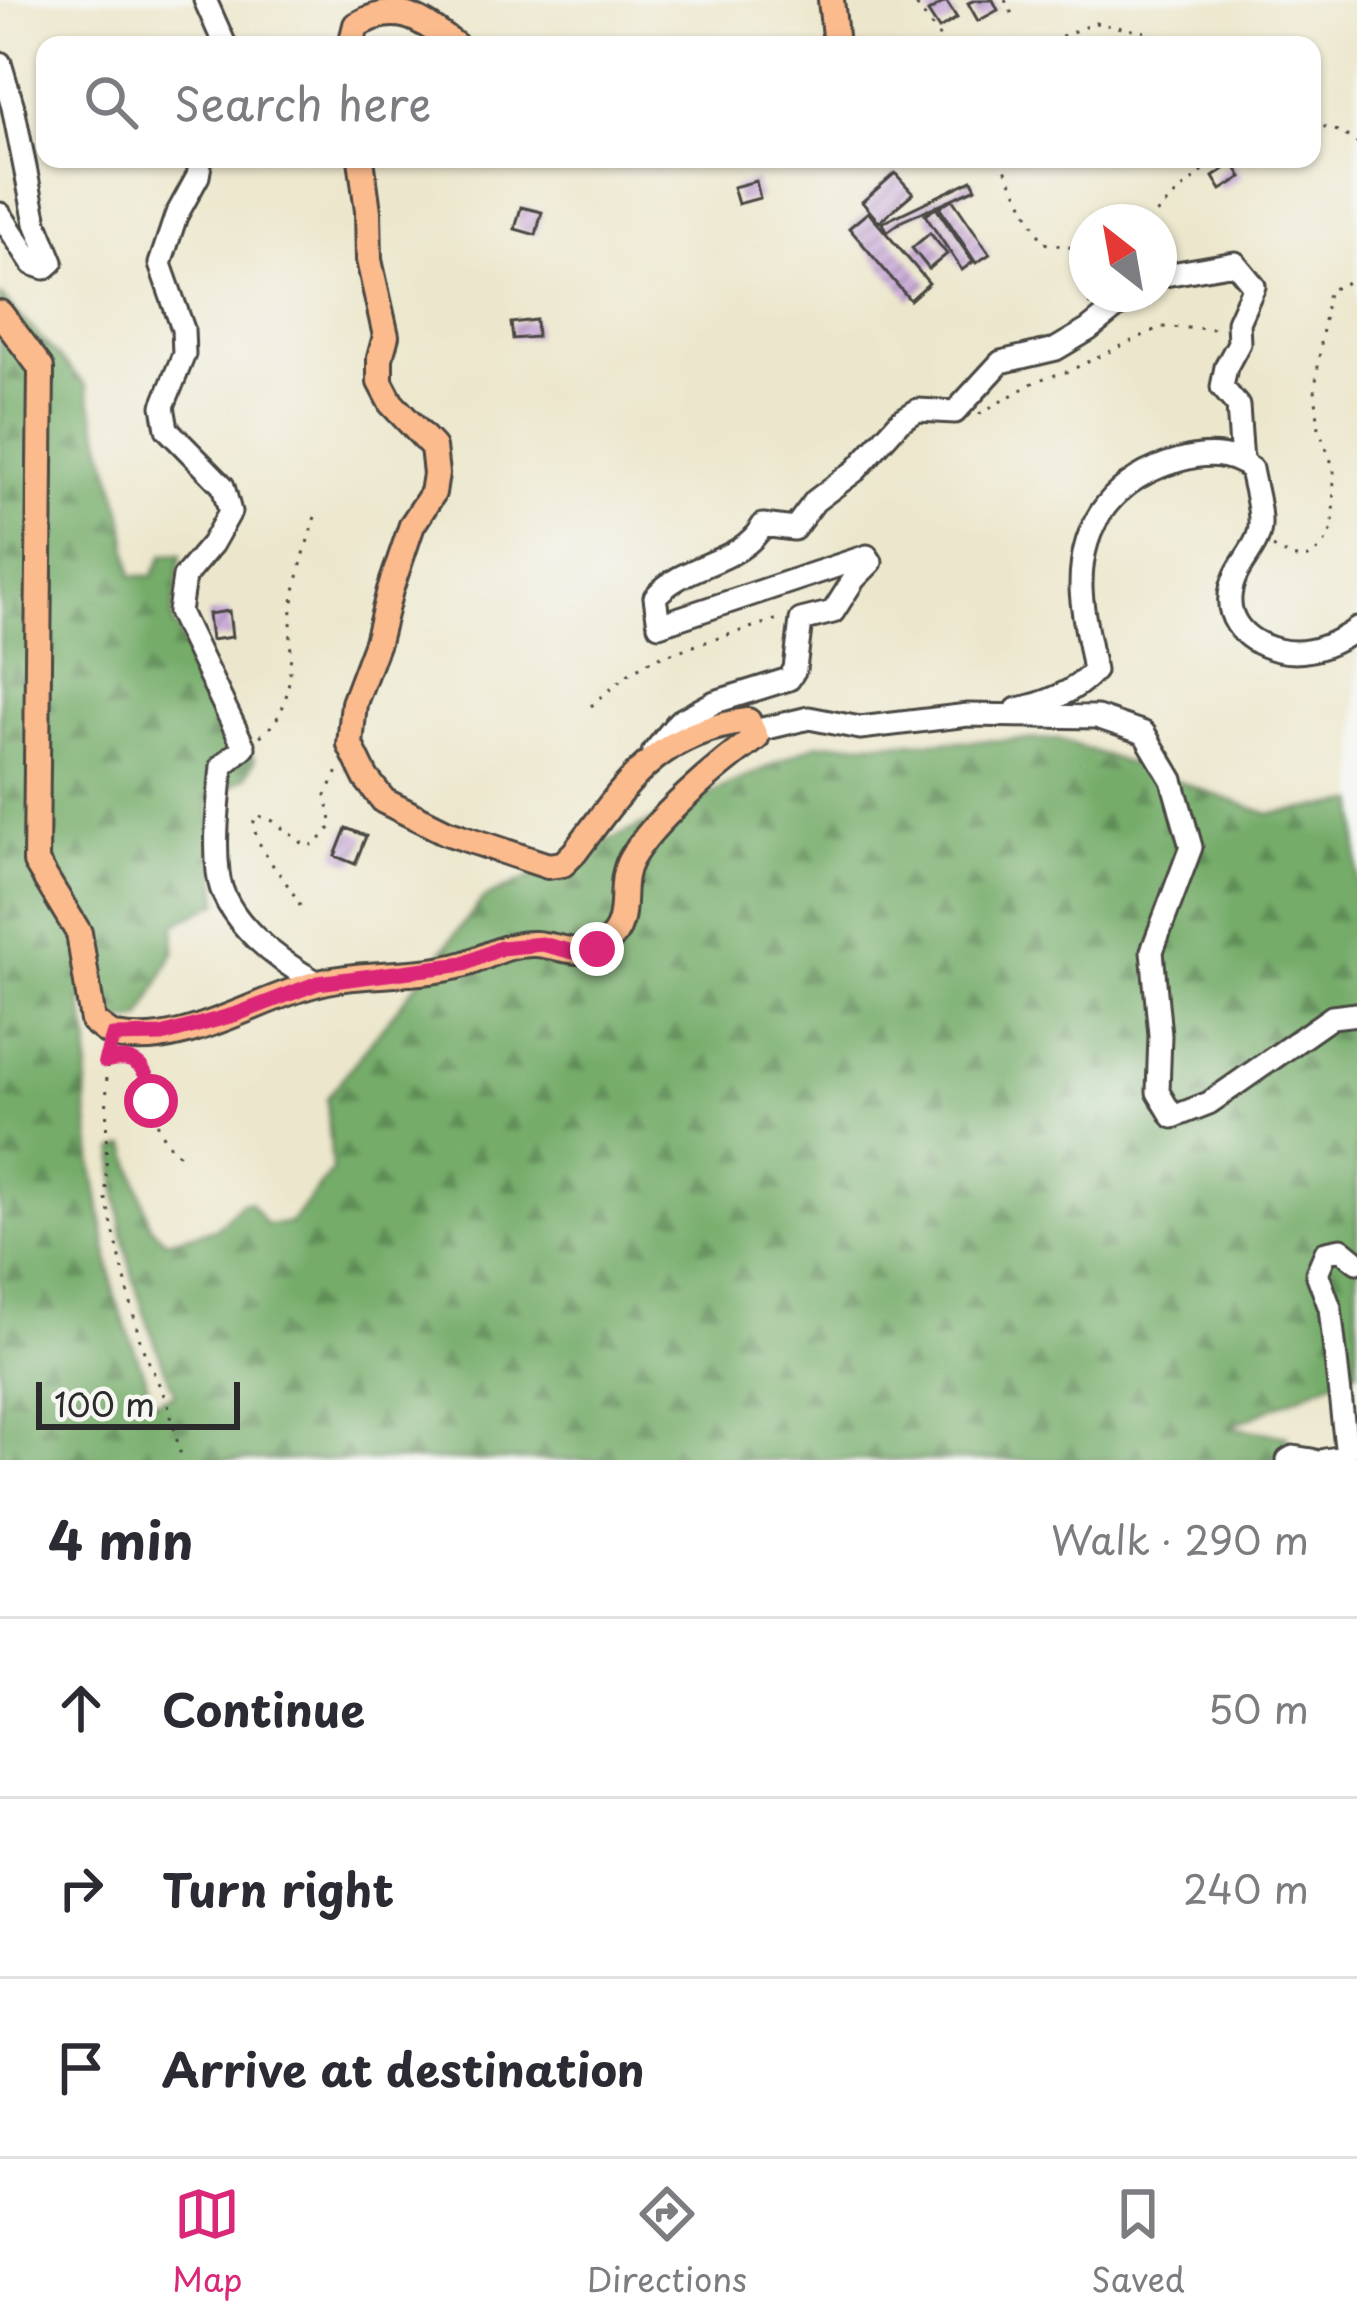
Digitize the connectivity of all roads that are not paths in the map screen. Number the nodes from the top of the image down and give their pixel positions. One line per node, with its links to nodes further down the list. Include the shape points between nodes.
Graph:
1 (205, 0): 3 (street)
2 (831, 0): 6 (main road)
3 (221, 36)
4 (353, 36): 5 (main road, via 356,25 393,12)
5 (443, 36)
6 (835, 36)
7 (0, 63): 10 (street, via 52,262 33,264)
8 (199, 168): 19 (street, via 160,264 184,354 163,406 167,429 223,486 230,512 184,577 179,612 244,747 222,766 218,877 255,938)
9 (362, 168): 18 (main road, via 369,260 386,336 380,382 433,447 436,474 354,703 350,746 385,801 446,832 548,866 563,864)
10 (0, 214)
11 (1177, 273): 14 (street, via 1234,263 1254,286 1222,388 1238,406)
12 (1110, 312): 18 (street, via 1056,350 1001,362 955,412 918,410 900,421 794,529 763,525 753,542 667,583 656,597 659,625 867,556 871,562 833,612 801,620 789,679 678,722)
13 (1, 314): 19 (main road, via 41,368 36,862 79,933 93,1021 113,1036 162,1035)
14 (1242, 462): 15 (street, via 1251,470 1261,527 1234,580 1234,626 1260,646 1287,652 1329,646); 16 (street, via 1219,454 1184,458 1116,490 1094,524 1081,584 1094,671 1036,705)
15 (1357, 629)
16 (981, 716): 17 (street, via 860,728 809,718); 20 (street, via 1097,717 1144,733 1172,780 1191,848 1152,951 1158,1092 1173,1117 1209,1103 1332,1017)
17 (750, 732): 18 (main road, via 748,721 719,724); 19 (main road, via 756,738 652,829 628,862 620,927 597,949 525,944 464,964)
18 (651, 757)
19 (318, 983)
20 (1357, 1014)
21 (1357, 1262): 24 (street, via 1341,1249 1326,1252 1317,1273 1330,1308 1346,1447 1345,1457)
22 (1288, 1460): 23 (street)
23 (1312, 1460)
24 (1324, 1460)

